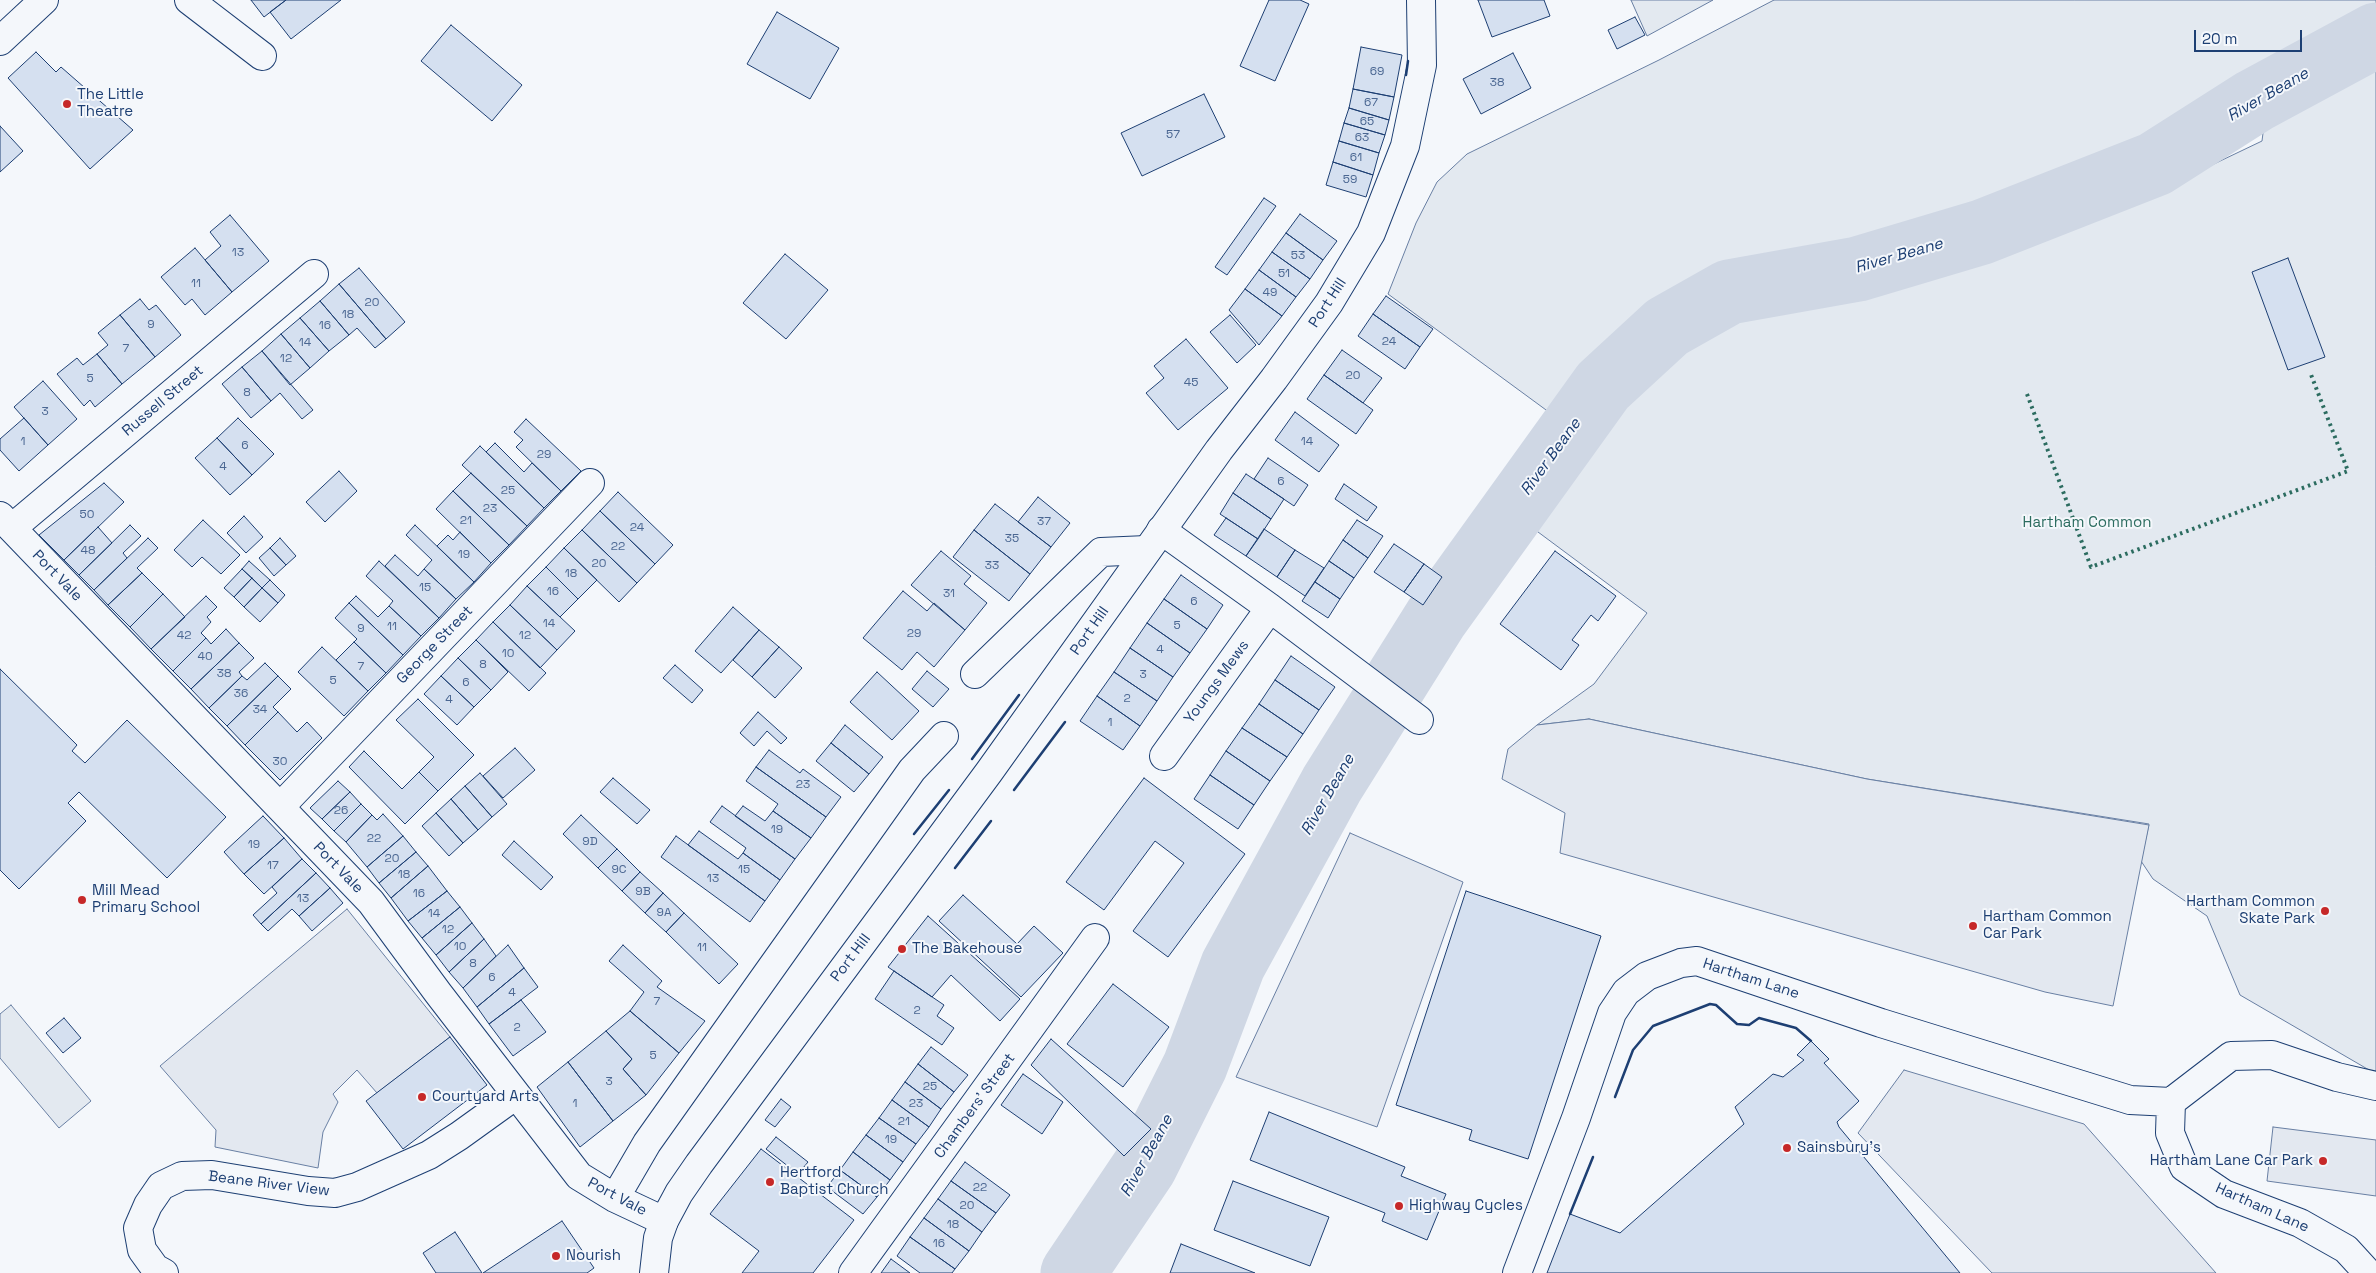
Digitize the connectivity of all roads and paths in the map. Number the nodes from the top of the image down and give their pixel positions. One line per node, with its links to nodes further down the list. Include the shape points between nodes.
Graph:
1 (44, 0): 4 (street)
2 (189, 0): 5 (street)
3 (1421, 0): 9 (street, Port Hill, via 1422,66 1405,146 1370,233 1330,303)
4 (6, 36)
5 (262, 56)
6 (314, 274): 8 (street, Russell Street)
7 (590, 483): 15 (street, George Street)
8 (6, 522): 15 (street, Port Vale)
9 (1154, 540): 10 (street); 11 (street, via 1101,552); 21 (street, Port Hill, via 989,772 704,1156)
10 (1270, 608): 12 (street); 14 (street, Youngs Mews)
11 (975, 674)
12 (1419, 720)
13 (944, 736): 20 (street, via 912,770 647,1143)
14 (1164, 756)
15 (280, 807): 18 (street, Port Vale, via 371,902)
16 (1095, 938): 24 (street, Chambers' Street)
17 (2376, 1086): 19 (street, via 2272,1055 2231,1056)
18 (516, 1095): 20 (street, Port Vale, via 578,1176); 22 (street, Beane River View, via 429,1155 357,1187 335,1193 212,1175 182,1176 162,1186 148,1205 138,1228 142,1250 155,1268)
19 (2171, 1102): 25 (street, Hartham Lane, via 2130,1100 1881,1023 1697,961 1681,963 1647,976 1626,992 1612,1013); 26 (street, Hartham Lane, via 2170,1133 2184,1167 2224,1194 2300,1223 2346,1249)
20 (615, 1198): 21 (street, Port Vale)
21 (664, 1221): 23 (street, Port Hill, via 658,1238)
22 (164, 1273)
23 (654, 1273)
24 (853, 1273)
25 (1517, 1273)
26 (2368, 1273)

